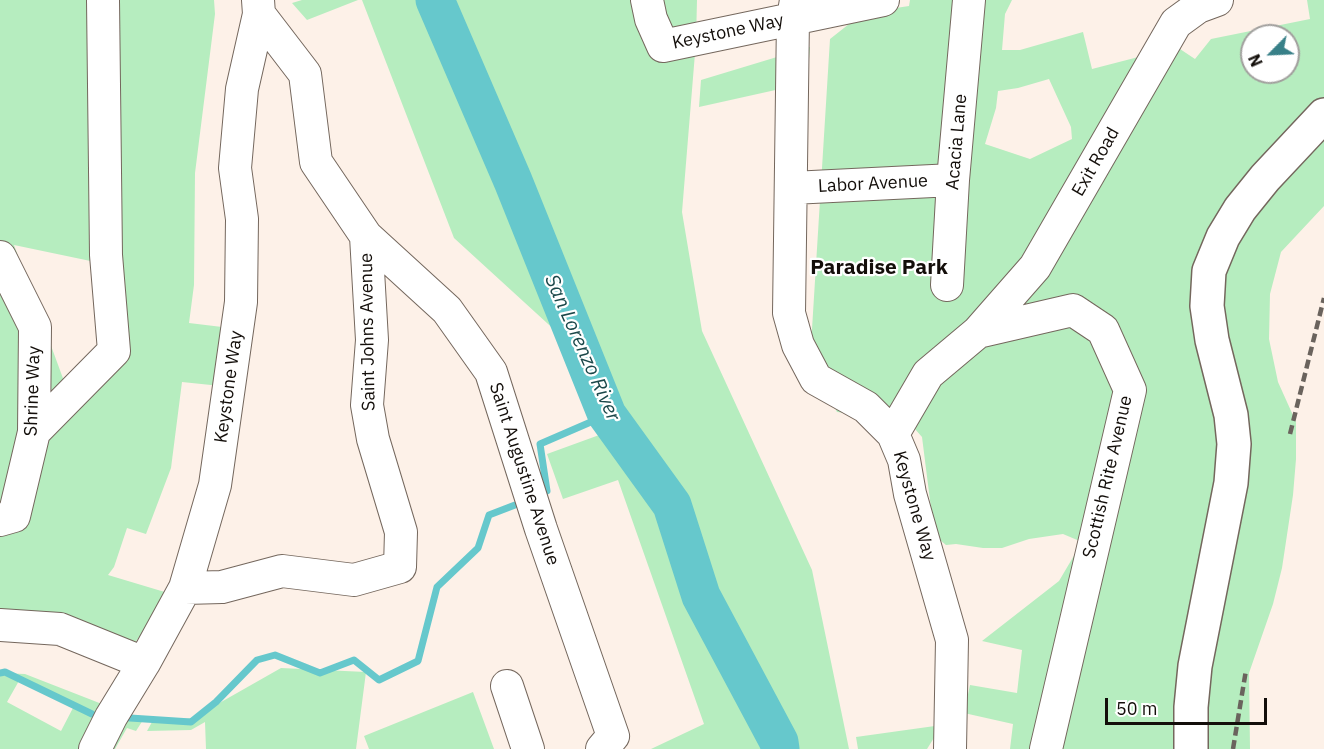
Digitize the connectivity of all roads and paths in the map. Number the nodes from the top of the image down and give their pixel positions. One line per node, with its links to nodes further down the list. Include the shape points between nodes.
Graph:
1 (103, 0): 15 (street, via 106,255 114,351)
2 (647, 0): 7 (street, Keystone Way, via 663,46)
3 (883, 0): 7 (street, Keystone Way)
4 (969, 0): 9 (street, Acacia Lane)
5 (1217, 0): 14 (street, Exit Road, via 1198,7 1176,23 1035,267)
6 (259, 7): 11 (street, Saint Augustine Avenue, via 305,74 316,162); 18 (street, Keystone Way, via 242,89 236,168 242,219 241,302 215,484)
7 (794, 9): 10 (street, Keystone Way)
8 (1324, 115): 27 (main road, via 1240,209 1209,271 1207,306 1234,444 1231,483 1196,666)
9 (953, 180): 10 (street, Labor Avenue); 13 (street, Acacia Lane)
10 (792, 188): 16 (street, Keystone Way, via 789,313 798,345 816,379 866,407)
11 (366, 236): 18 (street, Saint Johns Avenue, via 372,340 367,405 401,532 400,567 354,580 282,571 222,587); 24 (street, Saint Augustine Avenue, via 447,310 492,372 541,529 613,736)
12 (0, 257): 15 (street, Shrine Way, via 35,327)
13 (947, 285)
14 (978, 332): 16 (street, Scottish Rite Avenue, via 928,374); 26 (street, Scottish Rite Avenue, via 1073,310 1103,330 1130,390)
15 (34, 432): 17 (street, Shrine Way, via 14,516)
16 (893, 434): 25 (street, Keystone Way, via 904,460 952,640)
17 (0, 520)
18 (185, 588): 20 (street, Keystone Way)
19 (0, 625): 20 (street, via 60,629)
20 (144, 663): 22 (street, Keystone Way)
21 (507, 686): 23 (street)
22 (94, 749)
23 (528, 749)
24 (602, 749)
25 (950, 749)
26 (1046, 749)
27 (1191, 749)

